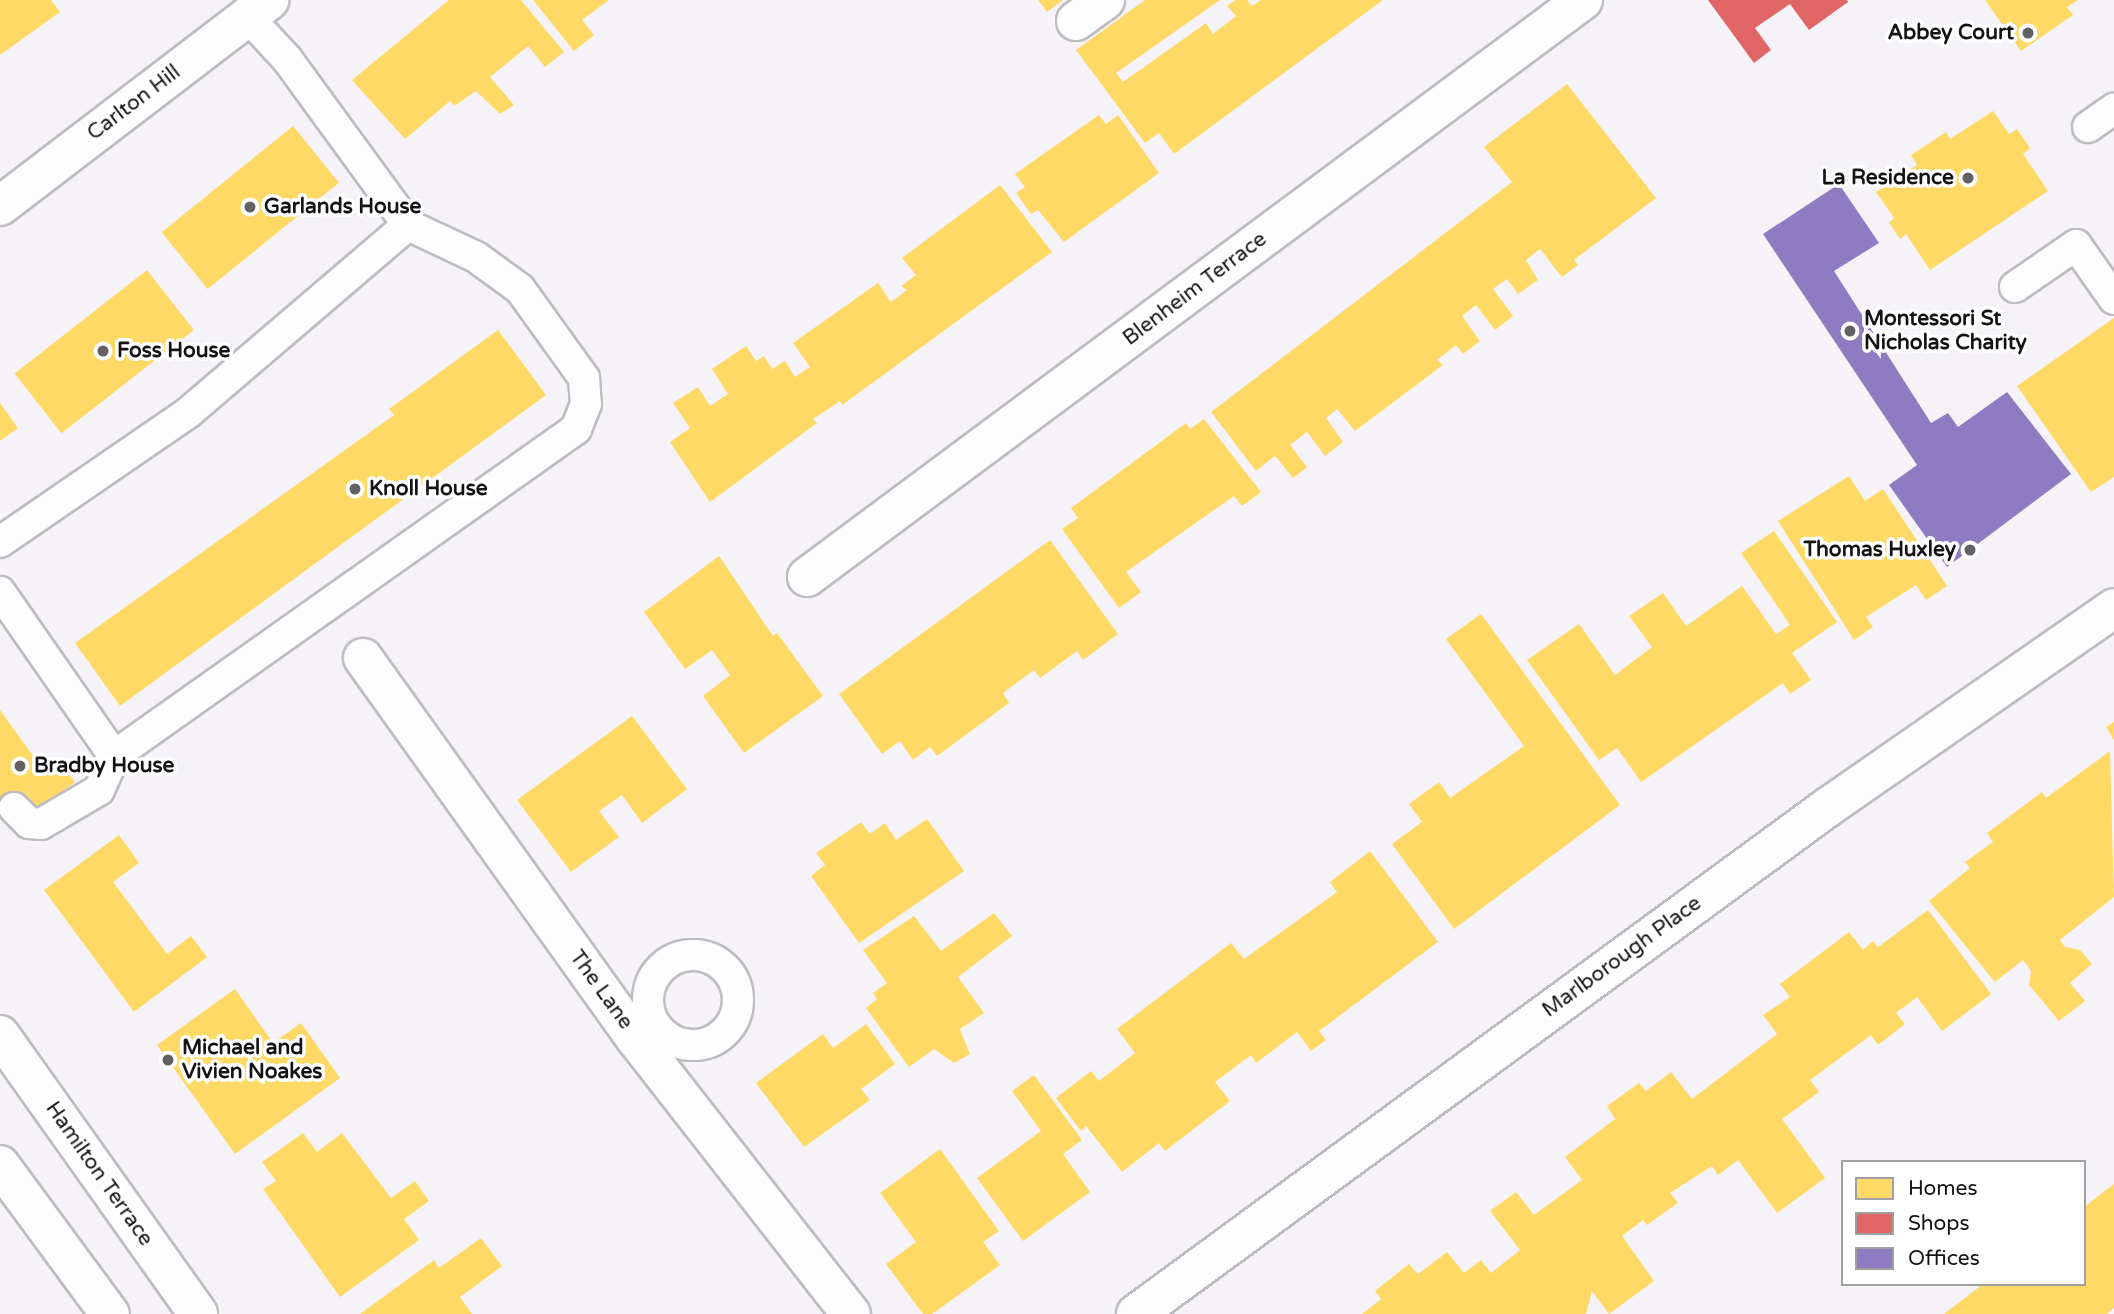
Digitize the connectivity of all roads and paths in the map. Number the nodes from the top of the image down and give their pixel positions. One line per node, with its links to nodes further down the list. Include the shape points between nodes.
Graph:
1 (1583, 0): 3 (street, Blenheim Terrace)
2 (258, 8): 6 (street, Carlton Hill); 7 (lane, via 287,59)
3 (1542, 12): 11 (street, Blenheim Terrace)
4 (2114, 109): 5 (lane)
5 (2088, 127)
6 (0, 206)
7 (408, 225): 10 (lane, via 189,412); 15 (lane, via 477,257 520,289 583,378 586,404 576,429)
8 (2015, 287): 9 (lane, via 2076,245)
9 (2114, 299)
10 (0, 542)
11 (807, 577)
12 (0, 592): 15 (lane)
13 (2114, 608): 22 (street, Marlborough Place, via 1828,807)
14 (363, 658): 21 (street, The Lane, via 645,1031)
15 (114, 756): 16 (lane, via 99,790 41,824 29,822)
16 (14, 808)
17 (0, 1035): 20 (street, Hamilton Terrace)
18 (0, 1165): 19 (street)
19 (110, 1314)
20 (198, 1314)
21 (851, 1314)
22 (1136, 1314)

